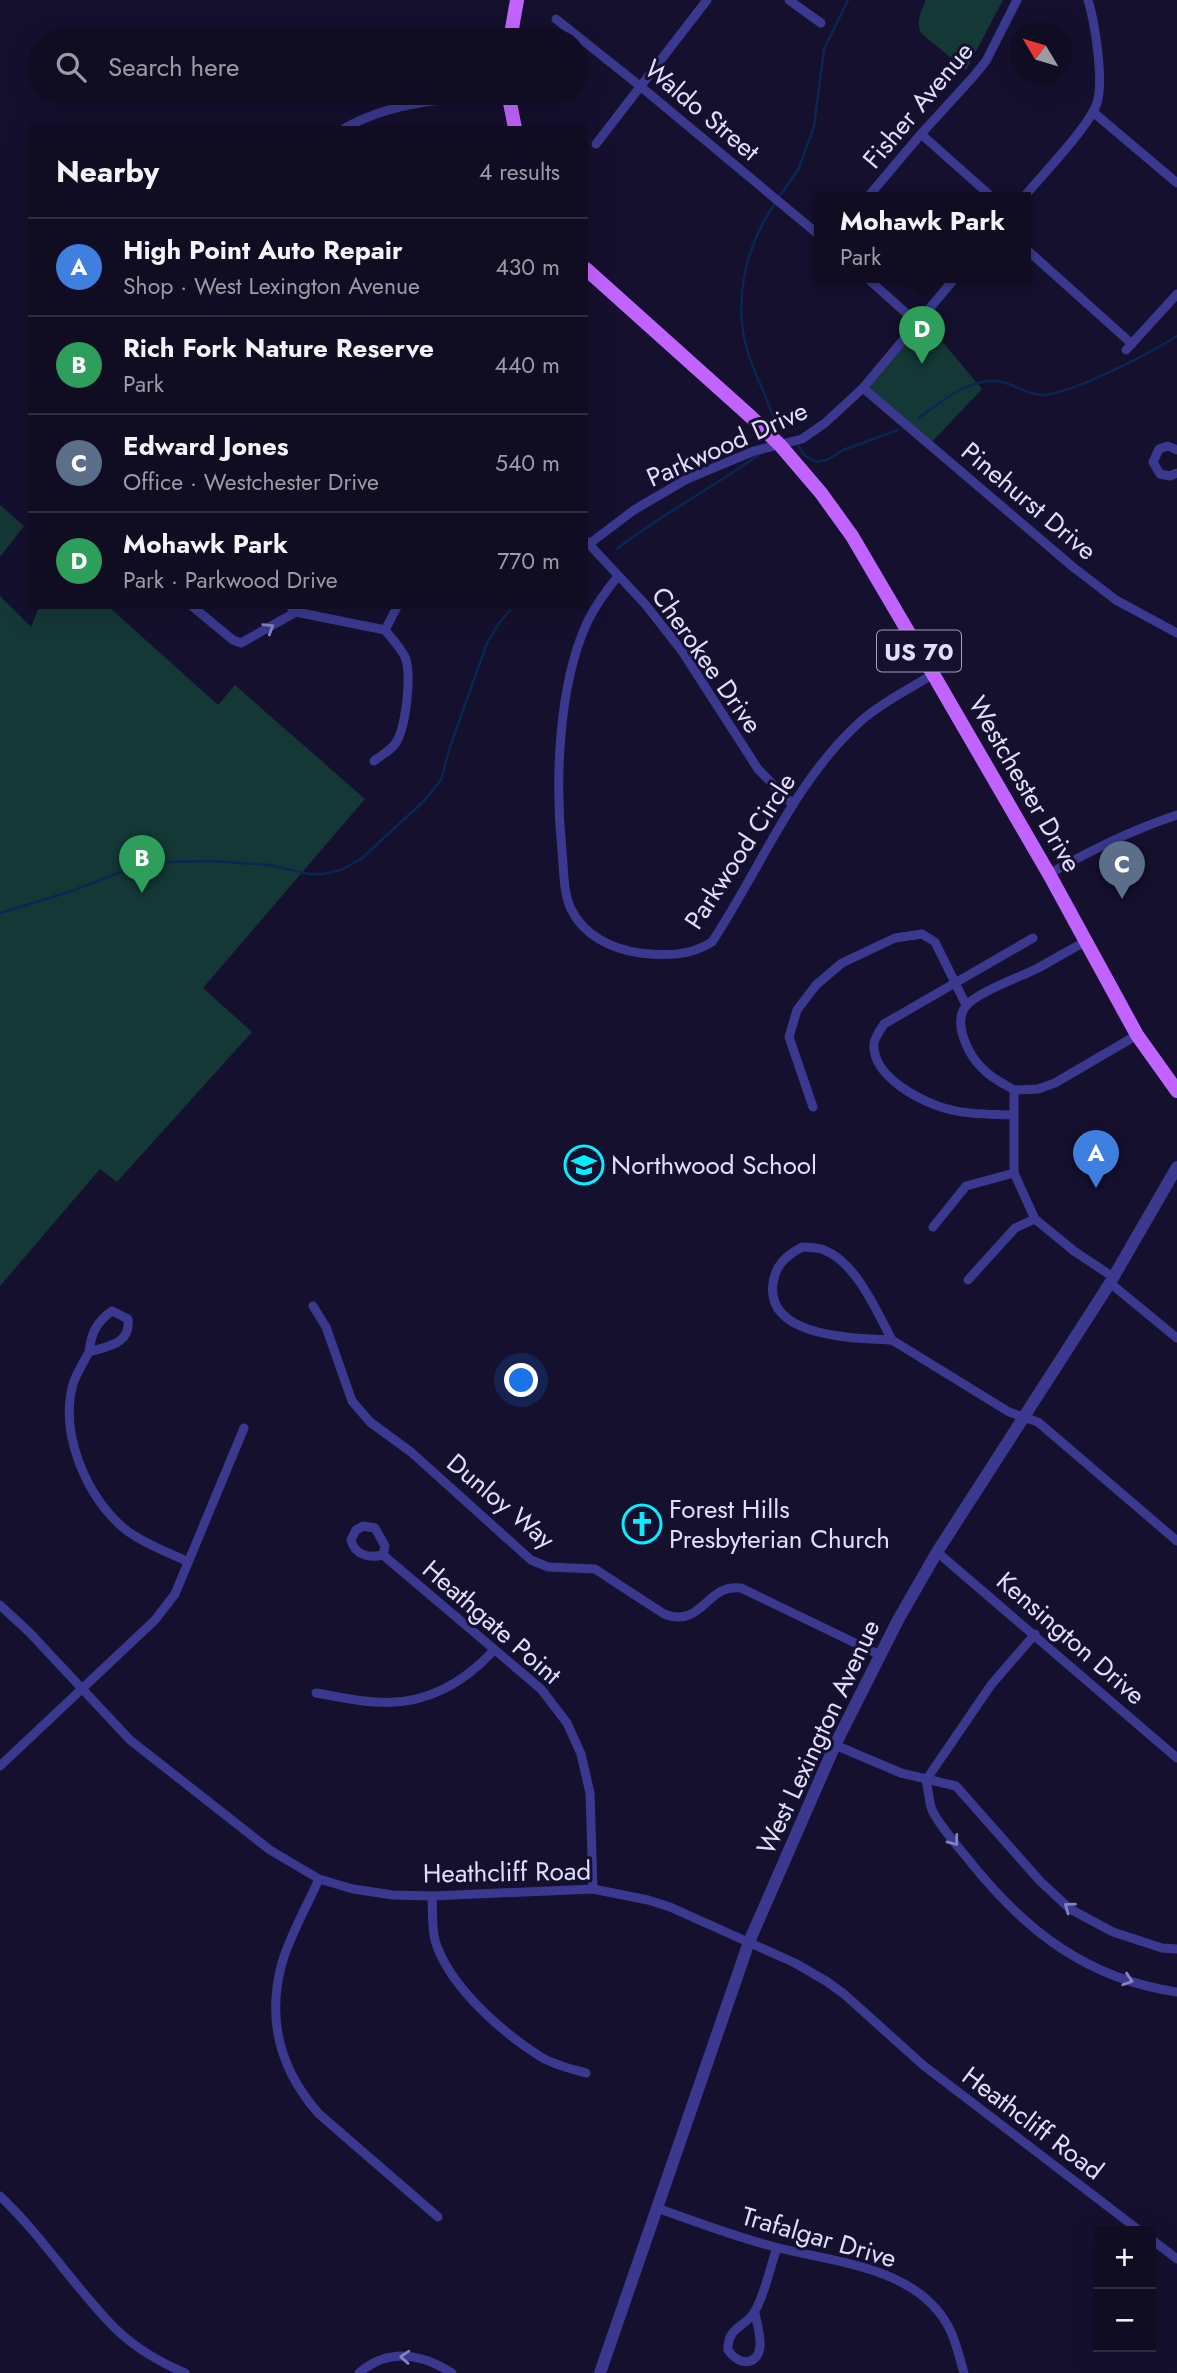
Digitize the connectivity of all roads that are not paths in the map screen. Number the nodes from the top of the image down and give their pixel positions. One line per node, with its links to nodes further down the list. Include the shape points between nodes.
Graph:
1 (517, 0): 8 (main road)
2 (707, 0): 11 (street)
3 (789, 0): 7 (street)
4 (1017, 0): 17 (street, Fisher Avenue, via 986,61)
5 (1088, 0): 14 (street, via 1097,48 1098,100)
6 (556, 19): 9 (street, Waldo Street)
7 (821, 23)
8 (512, 28)
9 (567, 28)
10 (588, 45): 11 (street, Waldo Street)
11 (640, 86): 18 (street); 23 (street, Waldo Street)
12 (407, 105): 15 (street)
13 (510, 105): 16 (main road)
14 (1093, 112): 19 (street); 22 (street)
15 (350, 126)
16 (515, 126)
17 (921, 134): 20 (street, Fisher Avenue); 21 (street)
18 (596, 144)
19 (1177, 183)
20 (872, 192)
21 (986, 192)
22 (1028, 192)
23 (814, 231)
24 (1031, 253): 29 (street, via 1129,347)
25 (588, 271): 33 (main road, Westchester Drive / US 70)
26 (873, 283): 31 (street)
27 (951, 283): 31 (street, Parkwood Drive)
28 (1177, 293): 29 (street)
29 (1167, 305): 30 (street)
30 (1177, 311)
31 (917, 323): 32 (street, Parkwood Drive)
32 (863, 388): 33 (street, Parkwood Drive, via 817,429); 42 (street, Pinehurst Drive, via 1073,567 1116,600)
33 (780, 445): 36 (street, Parkwood Drive, via 733,458 687,479); 43 (main road, Westchester Drive / US 70, via 852,537)
34 (1177, 450): 35 (street, via 1159,449 1153,462 1160,474)
35 (1177, 473)
36 (588, 542): 37 (street, Cherokee Drive)
37 (618, 576): 45 (street, Cherokee Drive, via 682,651 758,769); 45 (street, Parkwood Circle, via 581,638 569,680 562,736 561,834 567,895 579,922 607,945 627,951 661,955 698,951 712,942)
38 (195, 609): 39 (street, one-way to 39, via 241,643)
39 (293, 609): 41 (street)
40 (396, 609): 41 (street)
41 (385, 630): 44 (street, via 405,657 408,669 405,713 395,745)
42 (1177, 633)
43 (933, 674): 45 (street, Parkwood Circle, via 863,720 820,766); 47 (main road, Westchester Drive / US 70)
44 (374, 761)
45 (793, 805)
46 (1177, 815): 47 (street, via 1103,843)
47 (1049, 874): 49 (main road, Westchester Drive / US 70)
48 (1033, 938): 50 (street)
49 (1084, 942): 51 (street); 52 (main road, Westchester Drive / US 70)
50 (954, 984): 51 (street); 55 (street, via 935,942 922,934 895,938 842,963 816,985 797,1010 789,1037); 56 (street, via 884,1024 874,1041 878,1064 896,1084 929,1103 967,1113)
51 (966, 1005): 53 (street, via 962,1034 970,1050 983,1069)
52 (1137, 1035): 53 (street, via 1055,1083); 54 (main road, Westchester Drive / US 70)
53 (1014, 1090): 56 (street)
54 (1177, 1091)
55 (813, 1107)
56 (1013, 1115): 58 (street)
57 (1177, 1167): 62 (street, West Lexington Avenue)
58 (1014, 1173): 59 (street); 60 (street, via 966,1186)
59 (1035, 1219): 61 (street, via 1014,1228); 62 (street)
60 (933, 1227)
61 (968, 1280)
62 (1112, 1280): 64 (street); 67 (street, West Lexington Avenue)
63 (313, 1306): 76 (street, Dunloy Way, via 359,1411 531,1560 548,1567 595,1569 671,1617 691,1615 724,1589 741,1588)
64 (1177, 1338)
65 (892, 1340): 65 (street, via 864,1289 842,1261 823,1250 803,1247 785,1256 772,1288 785,1316 798,1326 829,1336); 67 (street)
66 (89, 1352): 66 (street, via 120,1341 129,1329 128,1319 112,1311 105,1316 91,1335); 72 (street, via 74,1381 70,1406 73,1443 83,1473 100,1504 127,1530)
67 (1023, 1417): 69 (street, via 1038,1422); 70 (street, West Lexington Avenue)
68 (244, 1428): 72 (street)
69 (1177, 1541)
70 (937, 1552): 74 (street, Kensington Drive); 76 (street, West Lexington Avenue)
71 (383, 1555): 75 (street, Heathgate Point)
72 (188, 1562): 77 (street, via 174,1594 155,1620)
73 (0, 1605): 77 (street, Heathcliff Road)
74 (1035, 1634): 80 (street, Kensington Drive); 82 (street, via 991,1685)
75 (494, 1650): 78 (street, via 474,1672 450,1687 405,1702); 84 (street, Heathgate Point, via 541,1689 567,1723 581,1754 590,1793)
76 (880, 1655): 79 (street, West Lexington Avenue)
77 (81, 1689): 81 (street); 83 (street, Heathcliff Road, via 141,1749 270,1850)
78 (316, 1693)
79 (835, 1745): 82 (street); 86 (street, West Lexington Avenue)
80 (1177, 1758)
81 (0, 1766)
82 (926, 1780): 87 (street, one-way to 82, via 1113,1932 1070,1909 957,1786); 88 (street, one-way to 88, via 932,1810 993,1889 1031,1927 1084,1963 1126,1980)
83 (319, 1879): 85 (street, Heathcliff Road, via 392,1895); 92 (street, via 282,1964 277,2032 287,2069 319,2115)
84 (593, 1889): 85 (street, Heathcliff Road); 86 (street, Heathcliff Road, via 648,1900)
85 (432, 1896): 89 (street, via 438,1949 464,1992 542,2058)
86 (749, 1942): 91 (street, West Lexington Avenue); 93 (street, Heathcliff Road, via 835,1988 923,2065)
87 (1177, 1949)
88 (1177, 1992)
89 (586, 2073)
90 (0, 2196): 98 (street, via 109,2323 148,2355)
91 (657, 2208): 95 (street, Trafalgar Drive); 101 (street, West Lexington Avenue)
92 (438, 2217)
93 (1133, 2226)
94 (1156, 2243): 96 (street)
95 (777, 2248): 97 (street); 102 (street, Trafalgar Drive, via 882,2273 908,2286 931,2304 951,2331)
96 (1177, 2259)
97 (755, 2313): 97 (street, via 728,2342 728,2350 738,2361 754,2360 759,2352)
98 (185, 2373)
99 (359, 2373): 100 (street, one-way to 99, via 420,2358 400,2356 384,2357)
100 (452, 2373)
101 (600, 2373)
102 (964, 2373)

